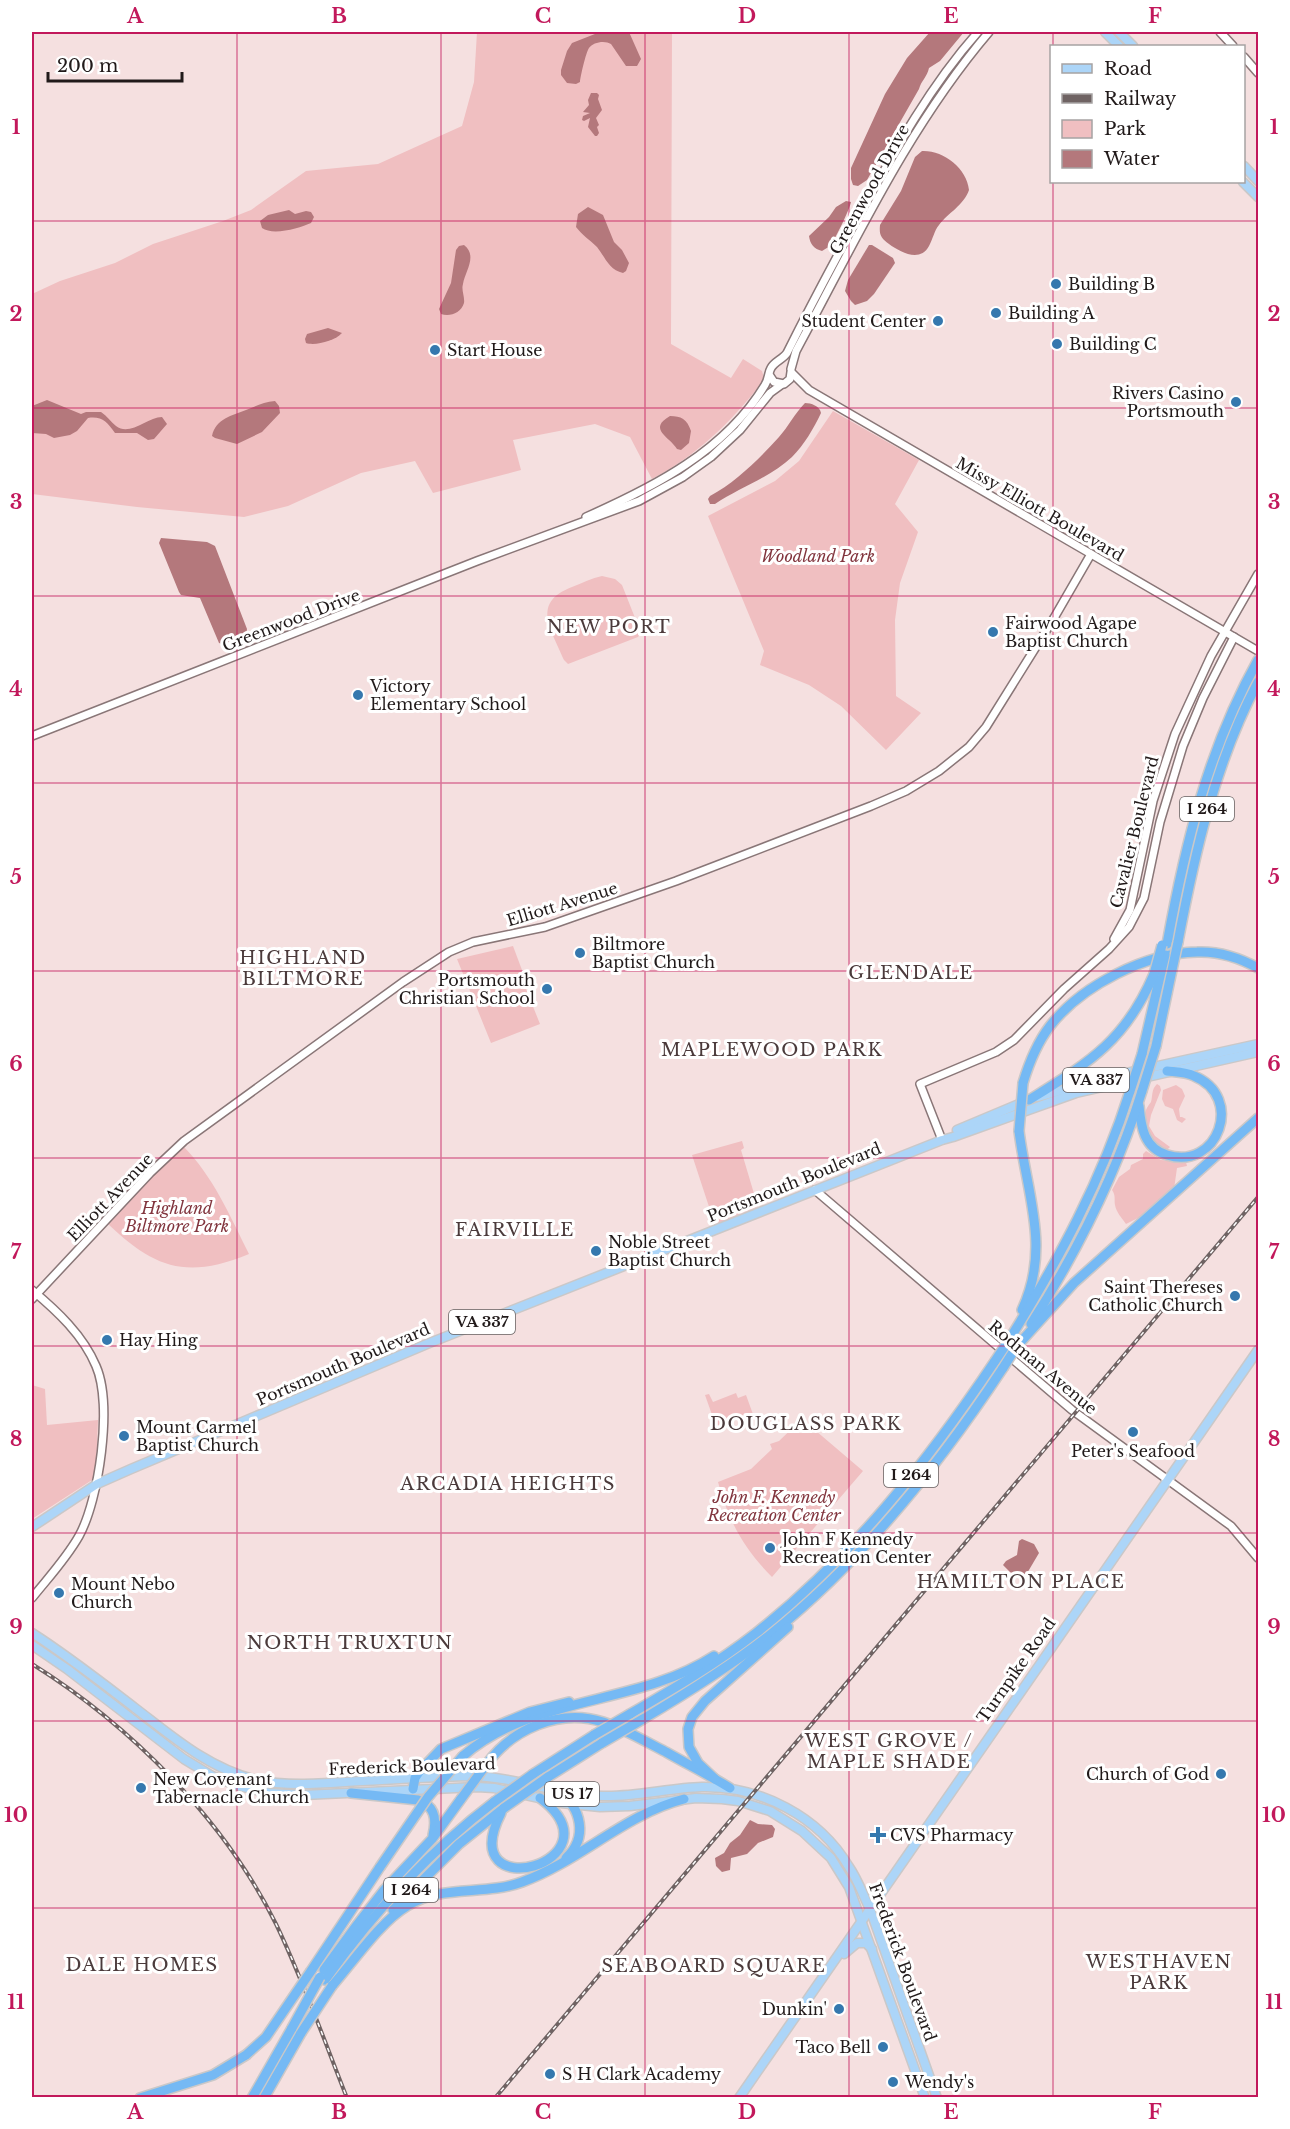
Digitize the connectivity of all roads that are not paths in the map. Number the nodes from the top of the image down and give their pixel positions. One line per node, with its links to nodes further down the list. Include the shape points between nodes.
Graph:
1 (978, 32): 15 (street, Greenwood Drive, via 934,88 901,139 788,353)
2 (989, 32): 16 (street, Greenwood Drive, via 916,130 796,351)
3 (1105, 32): 6 (main road)
4 (1119, 32): 7 (main road)
5 (1220, 32): 8 (street)
6 (1118, 45)
7 (1131, 45)
8 (1232, 45)
9 (1245, 58): 10 (street)
10 (1258, 73)
11 (1245, 167): 12 (main road)
12 (1258, 181)
13 (1244, 183): 14 (main road)
14 (1258, 197)
15 (778, 363): 16 (street, via 786,364); 17 (street, via 771,368)
16 (791, 371): 18 (street, via 790,379); 19 (street, Missy Elliott Boulevard)
17 (770, 376): 18 (street); 20 (street, Greenwood Drive, via 742,416 700,454 668,477)
18 (782, 384): 19 (street, Missy Elliott Boulevard); 20 (street, Greenwood Drive, via 721,448 683,477 634,503)
19 (809, 390): 21 (street, Missy Elliott Boulevard)
20 (560, 530): 28 (street, Greenwood Drive)
21 (1091, 554): 23 (street, Missy Elliott Boulevard); 40 (street, Elliott Avenue, via 986,727 939,771 871,806 676,881 545,927 473,942 449,952 184,1141)
22 (1258, 574): 23 (street, Cavalier Boulevard)
23 (1224, 632): 24 (street, Missy Elliott Boulevard); 29 (street, Cavalier Boulevard, via 1186,706 1163,767 1130,910 1117,935)
24 (1234, 637): 25 (street, Missy Elliott Boulevard); 29 (street, Cavalier Boulevard, via 1203,698 1175,769 1140,908 1123,934)
25 (1258, 651)
26 (1257, 662): 31 (highway, I 264, bridge, via 1226,725 1206,778)
27 (1258, 682): 36 (highway, I 264, bridge, via 1233,736 1199,838 1156,1047)
28 (32, 736)
29 (1092, 964): 38 (street, Cavalier Boulevard, via 1006,1047 920,1084)
30 (1258, 968): 41 (highway, bridge, via 1232,956 1197,952 1151,960 1113,976 1076,1000 1051,1025 1036,1048 1023,1083 1019,1131 1036,1221 1037,1249 1030,1289)
31 (1157, 973): 35 (highway, via 1133,1015 1106,1048); 41 (highway, I 264, bridge, via 1142,1054 1101,1170)
32 (1258, 1044): 35 (main road, Portsmouth Boulevard / VA 337, via 1112,1076)
33 (1258, 1052): 34 (main road, Portsmouth Boulevard / VA 337)
34 (1167, 1071): 36 (highway, via 1195,1076 1217,1095 1222,1116 1212,1142 1186,1157 1160,1152 1142,1132); 38 (main road, Portsmouth Boulevard / VA 337, via 1076,1093)
35 (1029, 1100): 38 (main road, Portsmouth Boulevard / VA 337)
36 (1139, 1101): 41 (highway, I 264, via 1083,1233 1061,1274)
37 (1258, 1118): 41 (highway)
38 (942, 1140): 39 (main road, Portsmouth Boulevard / VA 337)
39 (815, 1190): 43 (street, Rodman Avenue, via 1072,1410); 44 (main road, Portsmouth Boulevard / VA 337, via 427,1344)
40 (33, 1294): 44 (street, via 66,1322 98,1370 103,1399)
41 (1013, 1343): 47 (highway, I 264, bridge, via 1003,1368 962,1426); 49 (highway, I 264, bridge, via 995,1361 876,1518)
42 (1258, 1350): 43 (main road, Turnpike Road)
43 (1168, 1479): 46 (street, Rodman Avenue, via 1231,1526); 65 (main road, Turnpike Road)
44 (97, 1485): 45 (main road, Portsmouth Boulevard / VA 337); 48 (street, via 87,1520 74,1545)
45 (32, 1527)
46 (1258, 1558)
47 (845, 1567): 54 (highway, via 807,1609 692,1717 687,1729 689,1747 698,1763); 62 (highway, I 264, bridge, via 796,1613 700,1685)
48 (32, 1598)
49 (776, 1616): 52 (highway, via 694,1667 661,1682); 69 (highway, I 264, bridge, via 706,1668 594,1735 494,1802 392,1895)
50 (32, 1633): 53 (main road, Frederick Boulevard / US 17, via 187,1748 236,1774 286,1784)
51 (32, 1645): 58 (main road, Frederick Boulevard / US 17, via 212,1776 269,1793)
52 (610, 1697): 53 (highway, via 541,1708 469,1736 441,1749); 70 (highway, bridge, via 514,1725 463,1756 428,1797 266,2037 213,2075)
53 (415, 1778): 56 (highway); 57 (main road, Frederick Boulevard / US 17, via 496,1777)
54 (715, 1779): 55 (highway); 63 (highway, bridge, via 605,1723 578,1718 548,1721 521,1732 499,1749)
55 (730, 1788): 57 (main road, Frederick Boulevard / US 17, via 606,1796); 65 (main road, Frederick Boulevard / US 17, via 785,1807 821,1832 849,1866)
56 (413, 1790): 58 (main road, Frederick Boulevard / US 17); 59 (main road, Frederick Boulevard / US 17, via 477,1786)
57 (558, 1791): 61 (highway)
58 (351, 1793): 63 (highway, via 426,1803 435,1818)
59 (540, 1798): 61 (main road, Frederick Boulevard / US 17); 62 (highway, via 557,1812 563,1836 550,1858 530,1868 506,1865 493,1851 492,1834)
60 (684, 1799): 61 (main road, Frederick Boulevard / US 17, via 616,1807); 64 (highway, via 650,1811); 66 (main road, Frederick Boulevard / US 17, via 738,1801 786,1820 814,1840 836,1865)
61 (573, 1805): 64 (highway, via 579,1820 578,1839 571,1853)
62 (504, 1808): 69 (highway, I 264, via 417,1884)
63 (432, 1839): 69 (highway, via 364,1916)
64 (550, 1871): 69 (highway, via 510,1886 443,1892 412,1902)
65 (870, 1909): 66 (main road, Turnpike Road); 75 (main road, Frederick Boulevard / US 17)
66 (862, 1920): 67 (main road, Frederick Boulevard / US 17); 68 (main road, Turnpike Road)
67 (873, 1950): 68 (main road, via 866,1943 857,1943); 74 (main road, Frederick Boulevard / US 17)
68 (830, 1967): 73 (main road, Turnpike Road)
69 (326, 1981): 71 (highway, I 264, bridge, via 292,2028); 72 (highway, I 264, bridge)
70 (140, 2097)
71 (252, 2097)
72 (266, 2097)
73 (739, 2097)
74 (926, 2097)
75 (937, 2097)

